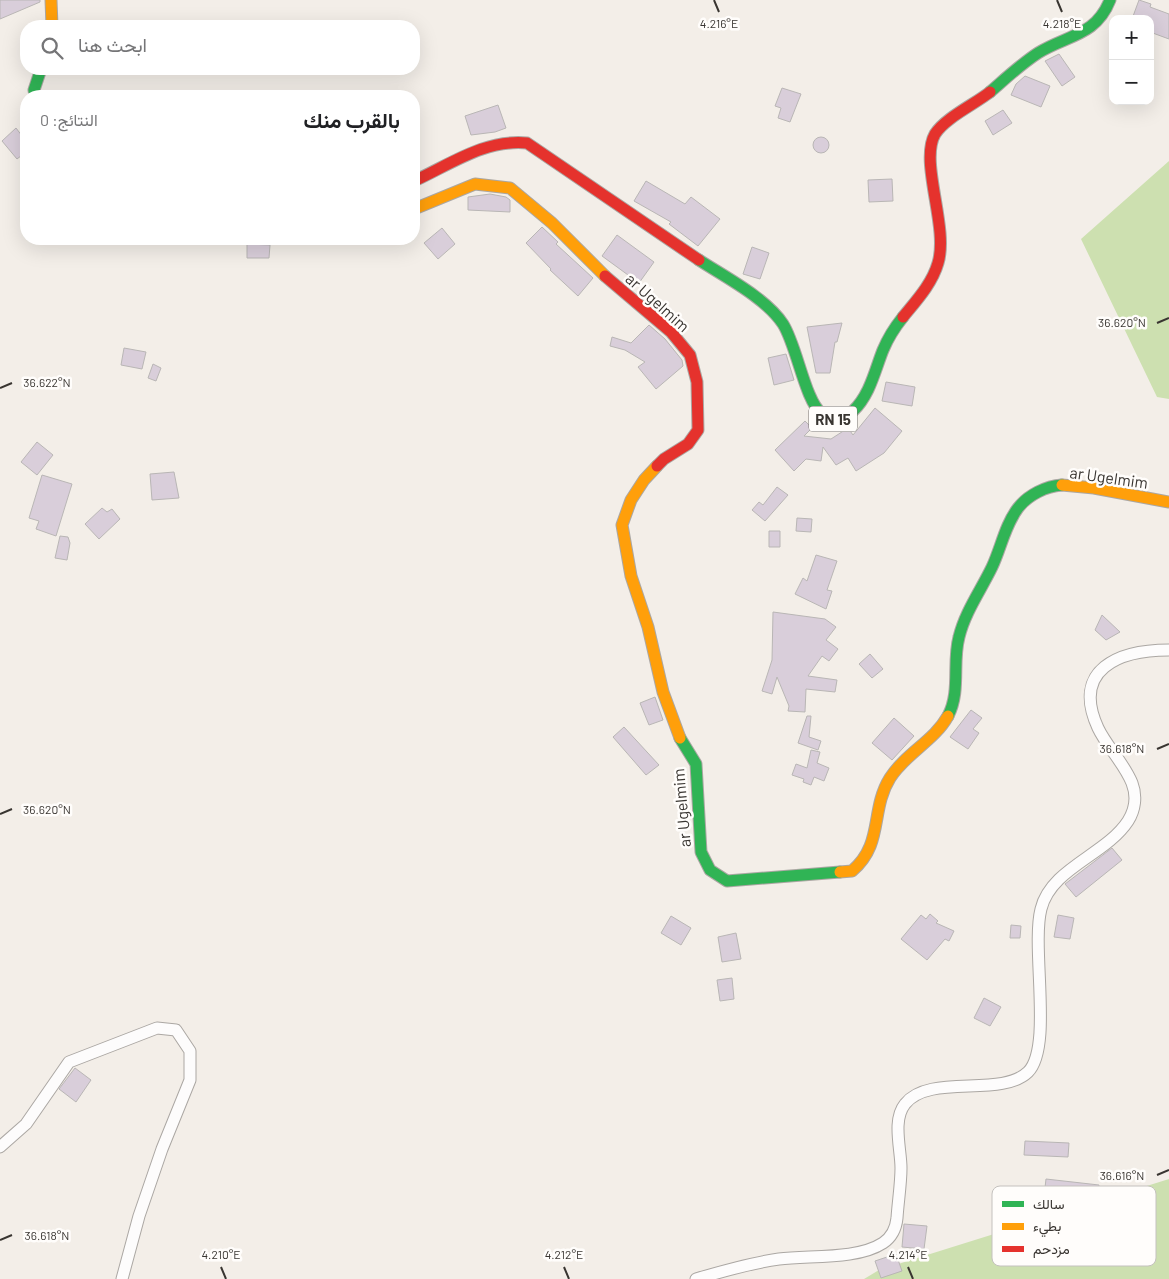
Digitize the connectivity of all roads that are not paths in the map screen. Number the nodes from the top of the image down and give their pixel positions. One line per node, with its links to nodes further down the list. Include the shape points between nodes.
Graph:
1 (51, 0): 3 (street)
2 (1110, 0): 6 (street, RN 15, via 1104,15 1094,25 1046,48 934,135 931,154 941,247 937,267 930,284 888,338 863,397 855,409 842,418 830,419 820,413 810,397 793,343 773,310 527,143 493,144)
3 (52, 20)
4 (39, 75): 5 (street)
5 (34, 90)
6 (420, 178)
7 (420, 206): 8 (street, ar Ugelmim, via 475,184 510,188 552,223 599,271 671,332 690,355 698,382 698,430 688,444 664,459 644,480 631,500 622,525 630,576 648,628 662,692 682,742 696,764 701,852 710,870 727,881 852,871 862,864 873,849 884,790 900,763 936,732 951,710 956,692 957,646 963,625 1018,508 1052,486 1097,489)
8 (1169, 502)
9 (1169, 650): 12 (street, via 1127,654 1102,668 1090,685 1090,706 1099,729 1133,784 1135,805 1127,822 1113,838 1048,892 1041,909 1038,929 1040,1034 1038,1056 1028,1072 1013,1081 932,1090 917,1094 906,1102 899,1113 902,1169 896,1226 892,1236 882,1244 853,1253 779,1259)
10 (0, 1147): 11 (street, via 26,1124 69,1062 157,1028 176,1030 190,1051 190,1080 139,1216)
11 (122, 1279)
12 (696, 1279)

